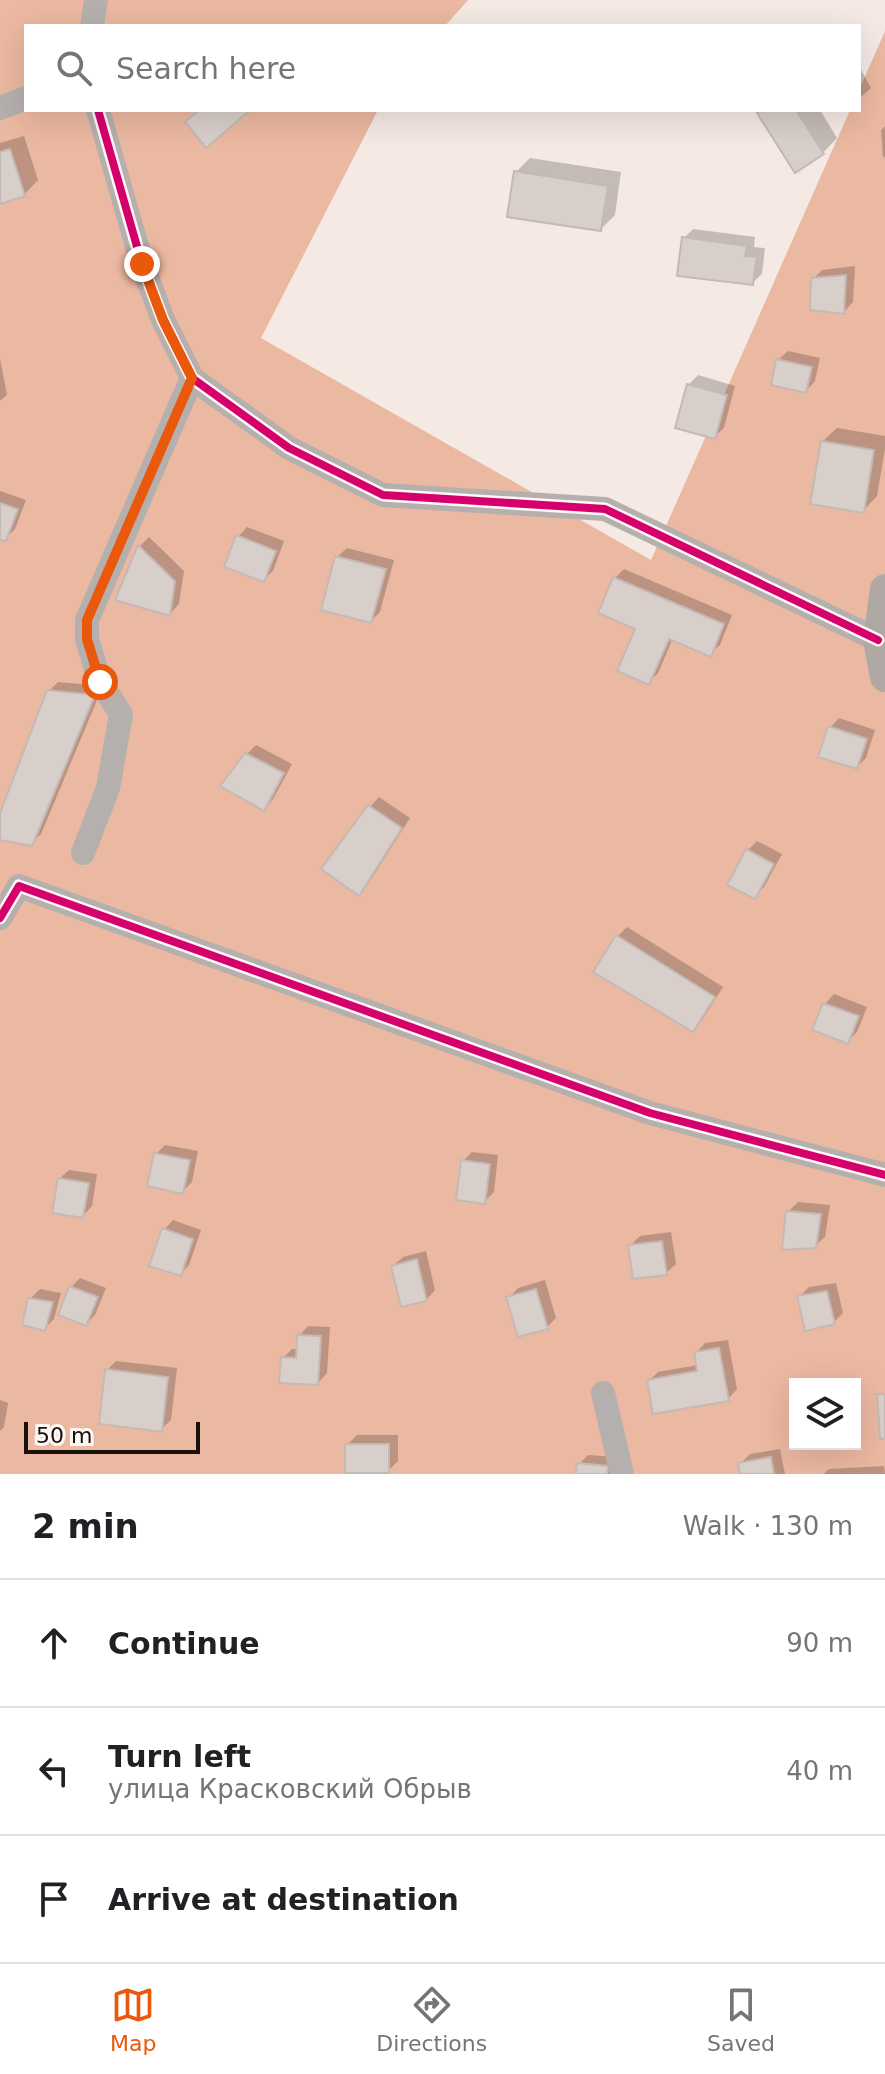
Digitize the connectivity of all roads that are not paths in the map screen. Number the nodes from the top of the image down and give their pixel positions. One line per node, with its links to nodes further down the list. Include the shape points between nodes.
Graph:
1 (96, 0): 2 (street)
2 (92, 24)
3 (24, 99): 4 (street)
4 (0, 108)
5 (99, 112): 6 (street, via 142,264)
6 (192, 378): 8 (street, via 289,448 383,495 605,509); 10 (street, via 87,620 100,682 121,714 108,788)
7 (885, 589): 8 (main road)
8 (878, 640): 9 (main road)
9 (885, 677)
10 (83, 853)
11 (0, 918): 12 (street, via 19,886 650,1113)
12 (885, 1175)
13 (603, 1393): 14 (street)
14 (622, 1474)

